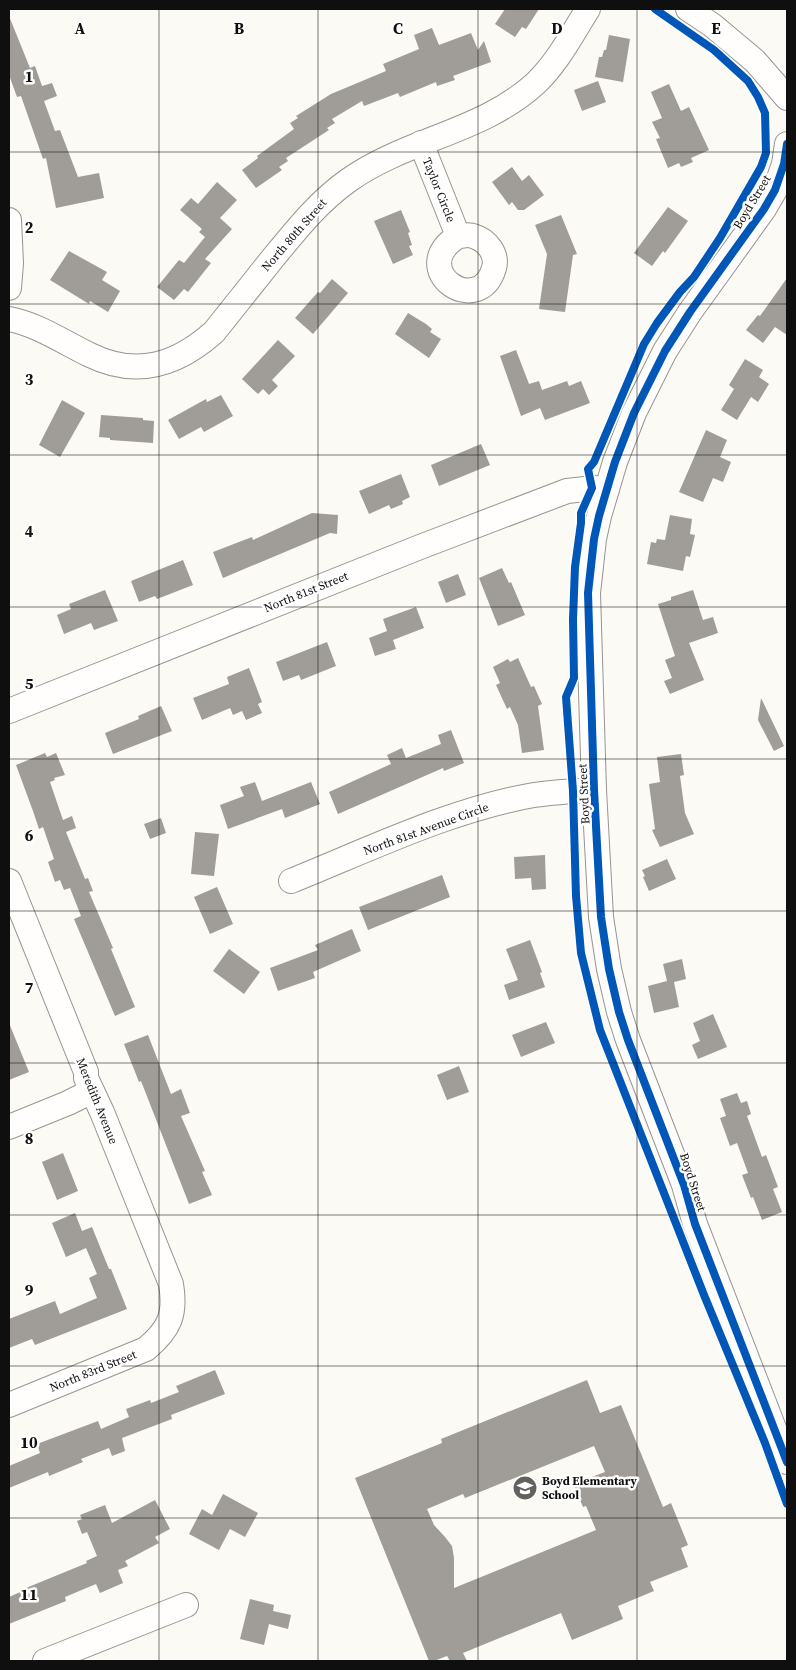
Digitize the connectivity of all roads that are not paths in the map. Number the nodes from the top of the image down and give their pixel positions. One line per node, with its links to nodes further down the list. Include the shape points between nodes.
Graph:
1 (588, 9): 4 (street, North 80th Street, via 558,57 535,83 514,100 492,114)
2 (688, 9): 3 (street, via 754,61)
3 (787, 102)
4 (421, 143): 8 (street, Taylor Circle); 10 (street, North 80th Street, via 371,166 328,196 302,222 214,332 197,347 176,358 140,367 124,366 103,361 38,328)
5 (787, 144): 6 (street, Boyd Street)
6 (781, 186): 11 (street, Boyd Street, via 664,351 634,413)
7 (9, 220): 9 (street)
8 (458, 236)
9 (9, 288)
10 (9, 320)
11 (607, 489): 12 (street, North 81st Street, via 568,491); 13 (street, Boyd Street, via 594,539 588,593)
12 (9, 711)
13 (594, 790): 15 (street, North 81st Avenue Circle, via 535,795 482,808); 20 (street, Boyd Street, via 602,917 619,1012 684,1185 695,1224)
14 (9, 881): 16 (street, Meredith Avenue)
15 (291, 881)
16 (92, 1091): 17 (street); 18 (street, Meredith Avenue, via 171,1284 174,1299)
17 (9, 1126)
18 (169, 1324): 19 (street, North 83rd Street, via 160,1337 139,1352)
19 (9, 1405)
20 (787, 1462)
21 (186, 1605): 22 (street)
22 (45, 1661)

